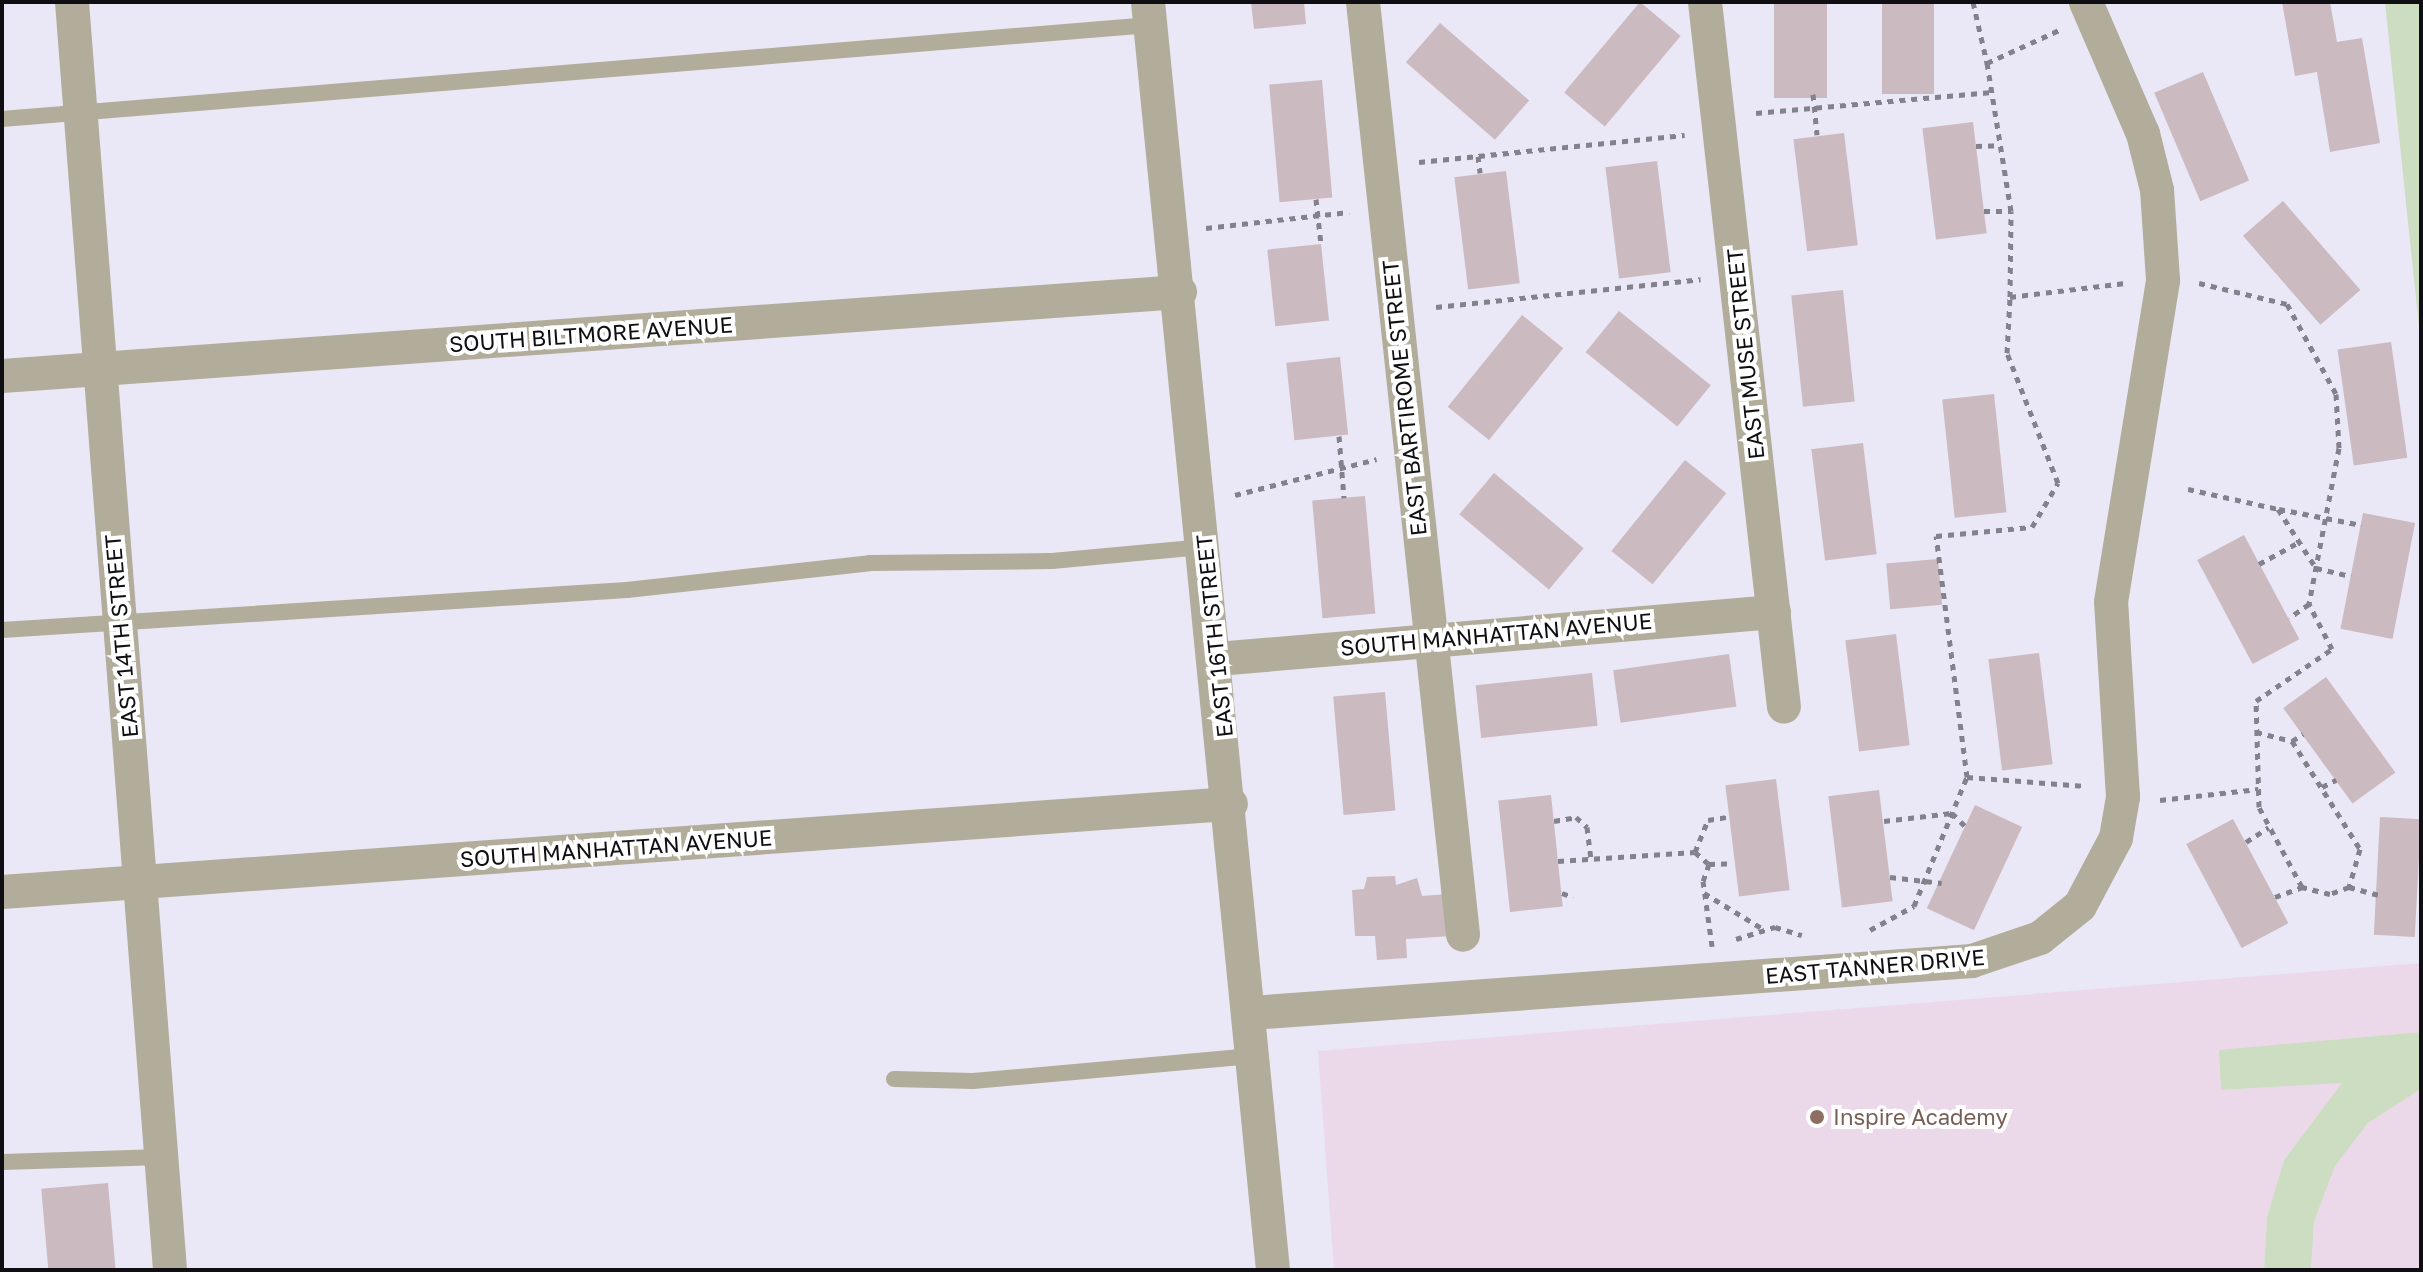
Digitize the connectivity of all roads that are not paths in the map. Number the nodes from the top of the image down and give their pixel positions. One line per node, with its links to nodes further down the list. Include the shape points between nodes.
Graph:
1 (72, 2): 6 (street, EAST 14TH STREET)
2 (1363, 2): 15 (street, EAST BARTIROME STREET)
3 (1705, 2): 12 (street, EAST MUSE STREET)
4 (1149, 13): 6 (lane); 8 (street, EAST 16TH STREET)
5 (2076, 15): 22 (street, EAST TANNER DRIVE, via 2143,134 2157,190 2163,280 2111,602 2123,797 2116,838 2080,906 2040,938 1972,961)
6 (80, 113): 7 (lane); 9 (street, EAST 14TH STREET)
7 (2, 119)
8 (1180, 292): 9 (street, SOUTH BILTMORE AVENUE); 11 (street, EAST 16TH STREET)
9 (99, 369): 10 (street, SOUTH BILTMORE AVENUE); 13 (street, EAST 14TH STREET)
10 (2, 376)
11 (1206, 547): 13 (lane, via 1052,561 870,563 627,590 421,599 172,624); 16 (street, EAST 16TH STREET)
12 (1774, 612): 15 (street, SOUTH MANHATTAN AVENUE); 17 (street, EAST MUSE STREET)
13 (120, 622): 14 (lane); 19 (street, EAST 14TH STREET)
14 (2, 630)
15 (1428, 637): 16 (street, SOUTH MANHATTAN AVENUE); 21 (street, EAST BARTIROME STREET)
16 (1217, 659): 18 (street, EAST 16TH STREET)
17 (1784, 707)
18 (1231, 804): 19 (street, SOUTH MANHATTAN AVENUE); 22 (street, EAST 16TH STREET)
19 (141, 883): 20 (street, SOUTH MANHATTAN AVENUE); 25 (street, EAST 14TH STREET)
20 (2, 892)
21 (1463, 935)
22 (1251, 1013): 23 (street, EAST 16TH STREET)
23 (1255, 1056): 24 (lane, via 973,1081); 28 (street, EAST 16TH STREET)
24 (894, 1079)
25 (163, 1157): 26 (lane); 27 (street, EAST 14TH STREET)
26 (2, 1162)
27 (170, 1270)
28 (1273, 1270)

